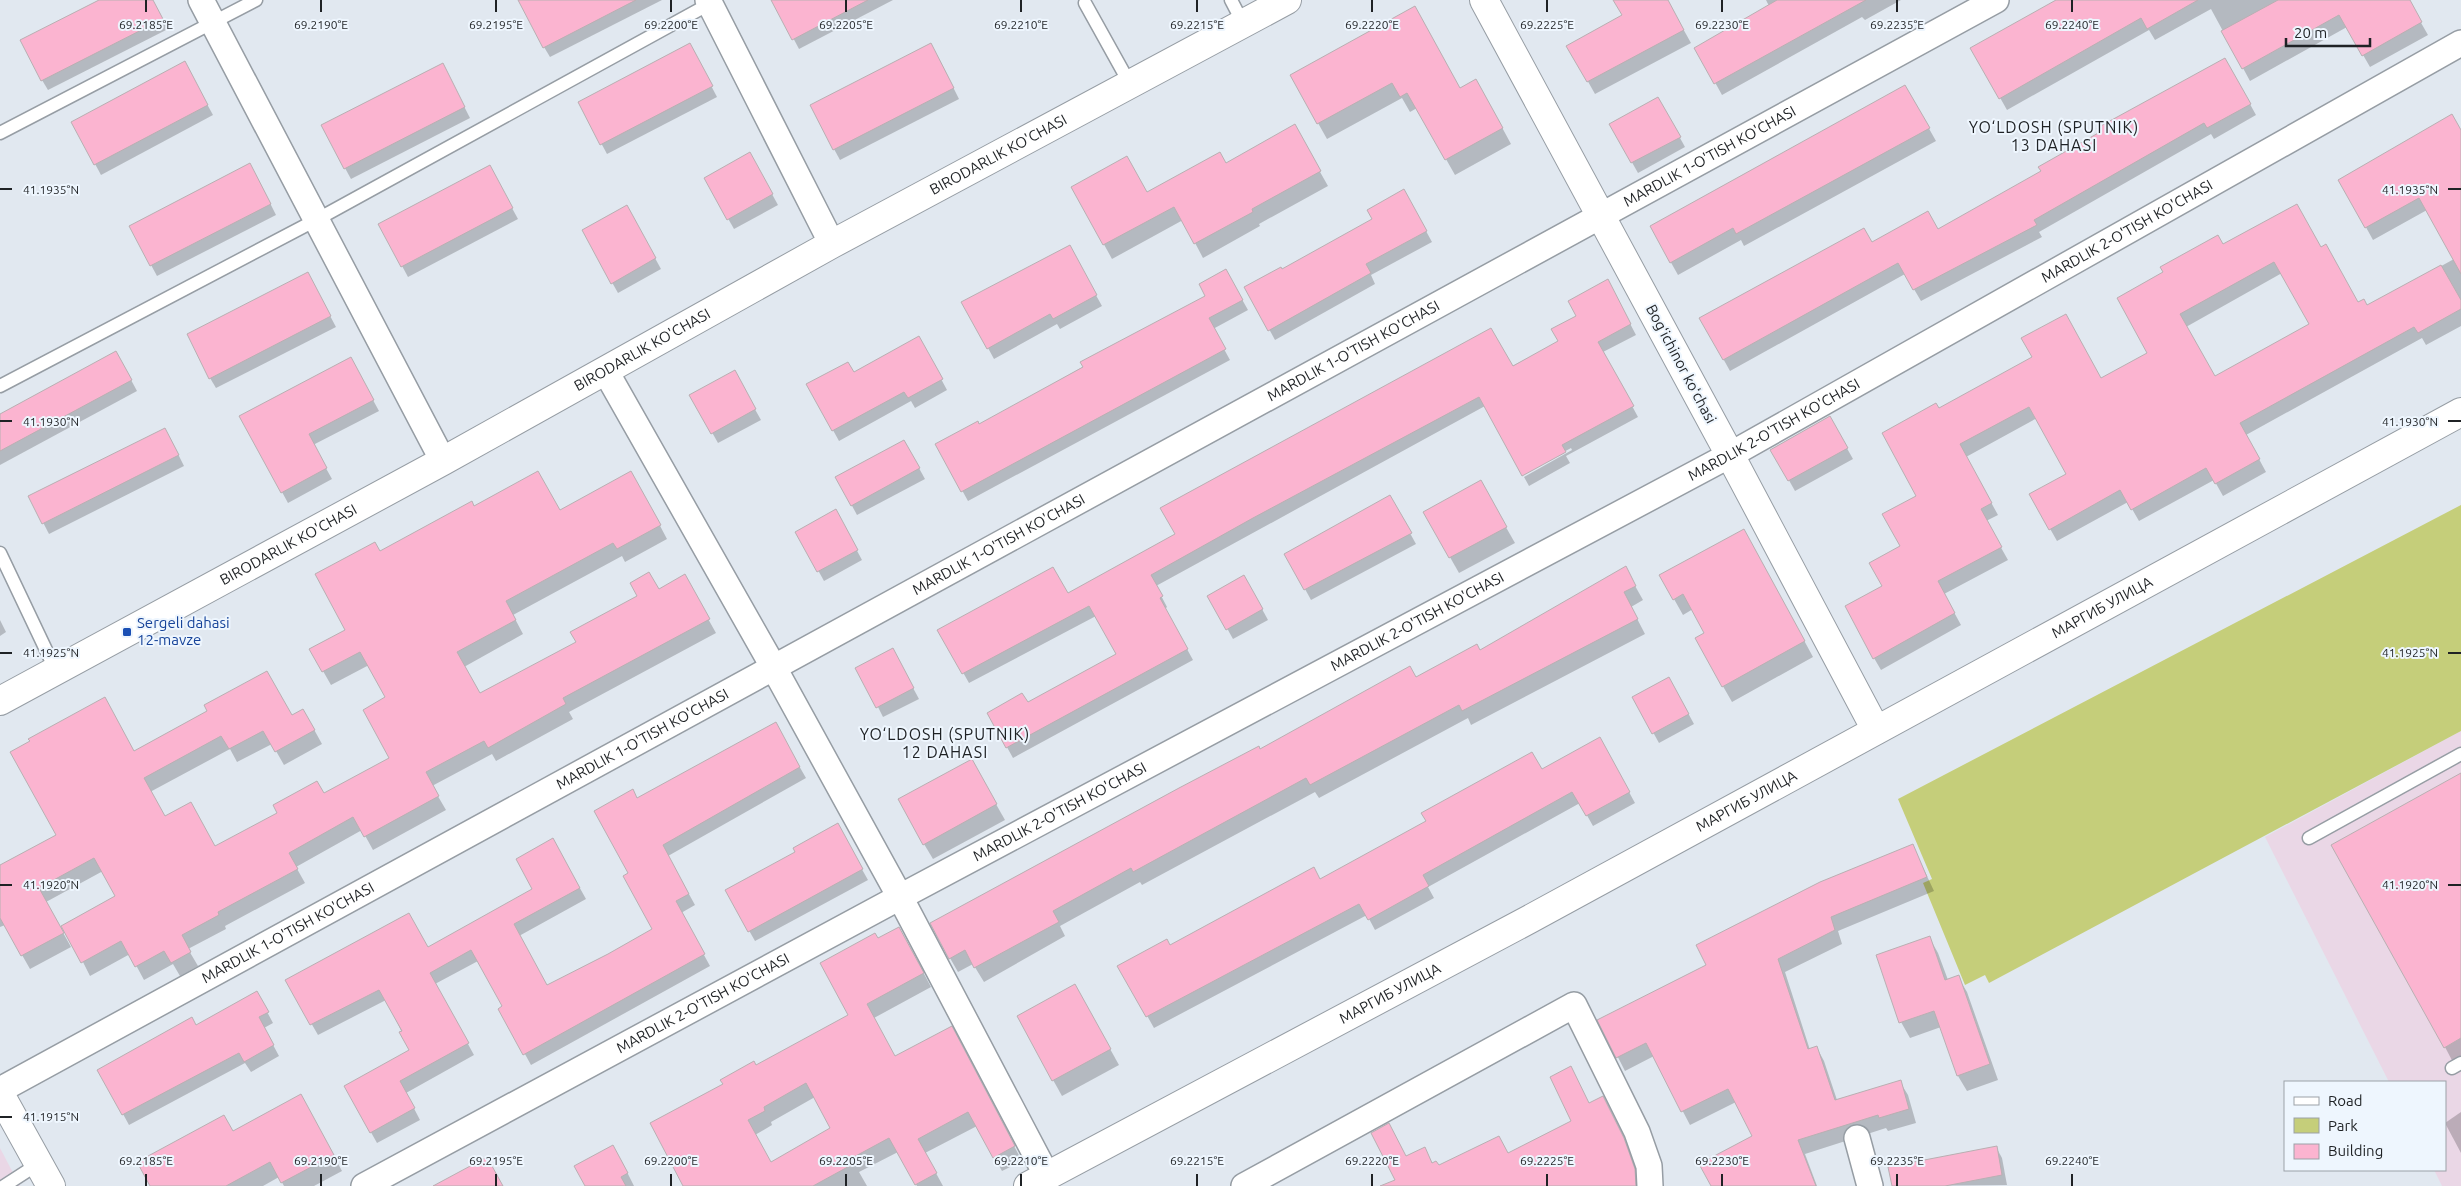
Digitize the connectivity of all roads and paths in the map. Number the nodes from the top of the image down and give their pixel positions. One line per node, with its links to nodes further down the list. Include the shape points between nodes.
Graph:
1 (200, 0): 10 (street)
2 (256, 0): 10 (lane)
3 (708, 0): 16 (street)
4 (717, 0): 15 (lane)
5 (1287, 0): 9 (street, BIRODARLIK KO'CHASI)
6 (1484, 0): 14 (street, Bogʻichinor koʻchasi)
7 (1996, 0): 14 (street, MARDLIK 1-O'TISH KO'CHASI)
8 (1085, 3): 12 (lane)
9 (1237, 12): 12 (street, BIRODARLIK KO'CHASI)
10 (213, 23): 13 (lane); 15 (street)
11 (2461, 43): 20 (street, MARDLIK 2-O'TISH KO'CHASI)
12 (1130, 84): 16 (street, BIRODARLIK KO'CHASI)
13 (0, 133)
14 (1601, 217): 20 (street, Bogʻichinor koʻchasi); 23 (street, MARDLIK 1-O'TISH KO'CHASI)
15 (316, 220): 18 (lane); 21 (street)
16 (832, 244): 17 (street, BIRODARLIK KO'CHASI)
17 (605, 370): 21 (street, BIRODARLIK KO'CHASI); 23 (street)
18 (0, 386)
19 (2461, 412): 26 (street, МАРГИБ УЛИЦА)
20 (1730, 455): 26 (street, Bogʻichinor koʻchasi); 29 (street, MARDLIK 2-O'TISH KO'CHASI)
21 (443, 461): 24 (street, BIRODARLIK KO'CHASI)
22 (0, 554): 24 (lane)
23 (774, 668): 29 (street); 30 (street, MARDLIK 1-O'TISH KO'CHASI)
24 (56, 671): 25 (street, BIRODARLIK KO'CHASI)
25 (0, 701)
26 (1876, 730): 33 (street, МАРГИБ УЛИЦА, via 1522,924)
27 (2461, 754): 28 (lane)
28 (2309, 838)
29 (900, 897): 33 (street); 35 (street, MARDLIK 2-O'TISH KO'CHASI)
30 (0, 1092): 32 (street)
31 (1857, 1138): 38 (street)
32 (44, 1175): 34 (lane)
33 (1037, 1181)
34 (4, 1186)
35 (364, 1186)
36 (1244, 1186): 37 (street, via 1574,1005 1637,1132 1649,1166)
37 (1650, 1186)
38 (1870, 1186)

